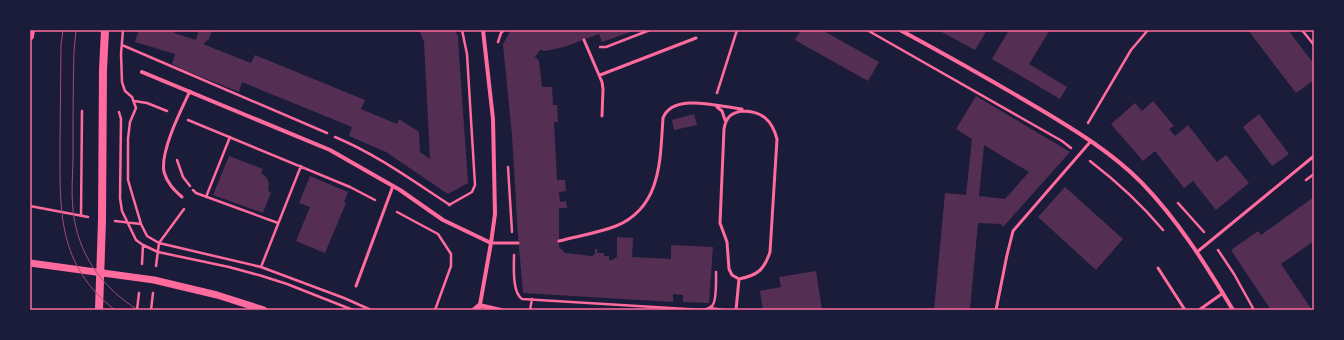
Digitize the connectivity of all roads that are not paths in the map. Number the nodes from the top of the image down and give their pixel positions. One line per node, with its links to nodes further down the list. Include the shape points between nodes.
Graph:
1 (31, 30): 5 (main road)
2 (105, 30): 25 (main road)
3 (483, 30): 20 (street, via 493,119 495,214)
4 (900, 30): 15 (street, via 991,80)
5 (30, 36)
6 (696, 38): 9 (lane)
7 (584, 40): 9 (lane)
8 (142, 72): 10 (street)
9 (600, 75): 13 (lane, via 603,89)
10 (190, 91): 17 (street, via 330,150); 18 (lane, via 169,141 164,168 170,186)
11 (714, 105): 12 (lane); 14 (lane, via 722,111); 19 (lane, via 690,102 672,107 665,112 662,118 657,177 653,190 636,213 604,230)
12 (749, 111): 14 (lane, via 734,112); 26 (lane, via 764,117 771,124 776,138 770,252 763,268 756,274)
13 (602, 116)
14 (725, 121): 26 (lane, via 720,223 727,242 729,269 732,275)
15 (1091, 141): 22 (street, via 1140,182); 36 (lane, via 1014,231)
16 (1314, 156): 22 (lane)
17 (393, 186): 20 (street, via 443,220); 27 (lane)
18 (182, 197)
19 (559, 240)
20 (491, 243): 21 (lane); 29 (street)
21 (518, 243)
22 (1197, 252): 28 (street)
23 (30, 263): 25 (street)
24 (1158, 268): 37 (lane)
25 (100, 272): 30 (main road); 31 (street, via 154,280 217,295)
26 (739, 279): 35 (lane)
27 (356, 286)
28 (1223, 293): 38 (lane); 39 (street)
29 (479, 305): 32 (street); 33 (street); 34 (street)
30 (99, 310)
31 (264, 310)
32 (473, 310)
33 (479, 310)
34 (501, 310)
35 (736, 310)
36 (996, 310)
37 (1186, 310)
38 (1199, 310)
39 (1233, 310)

